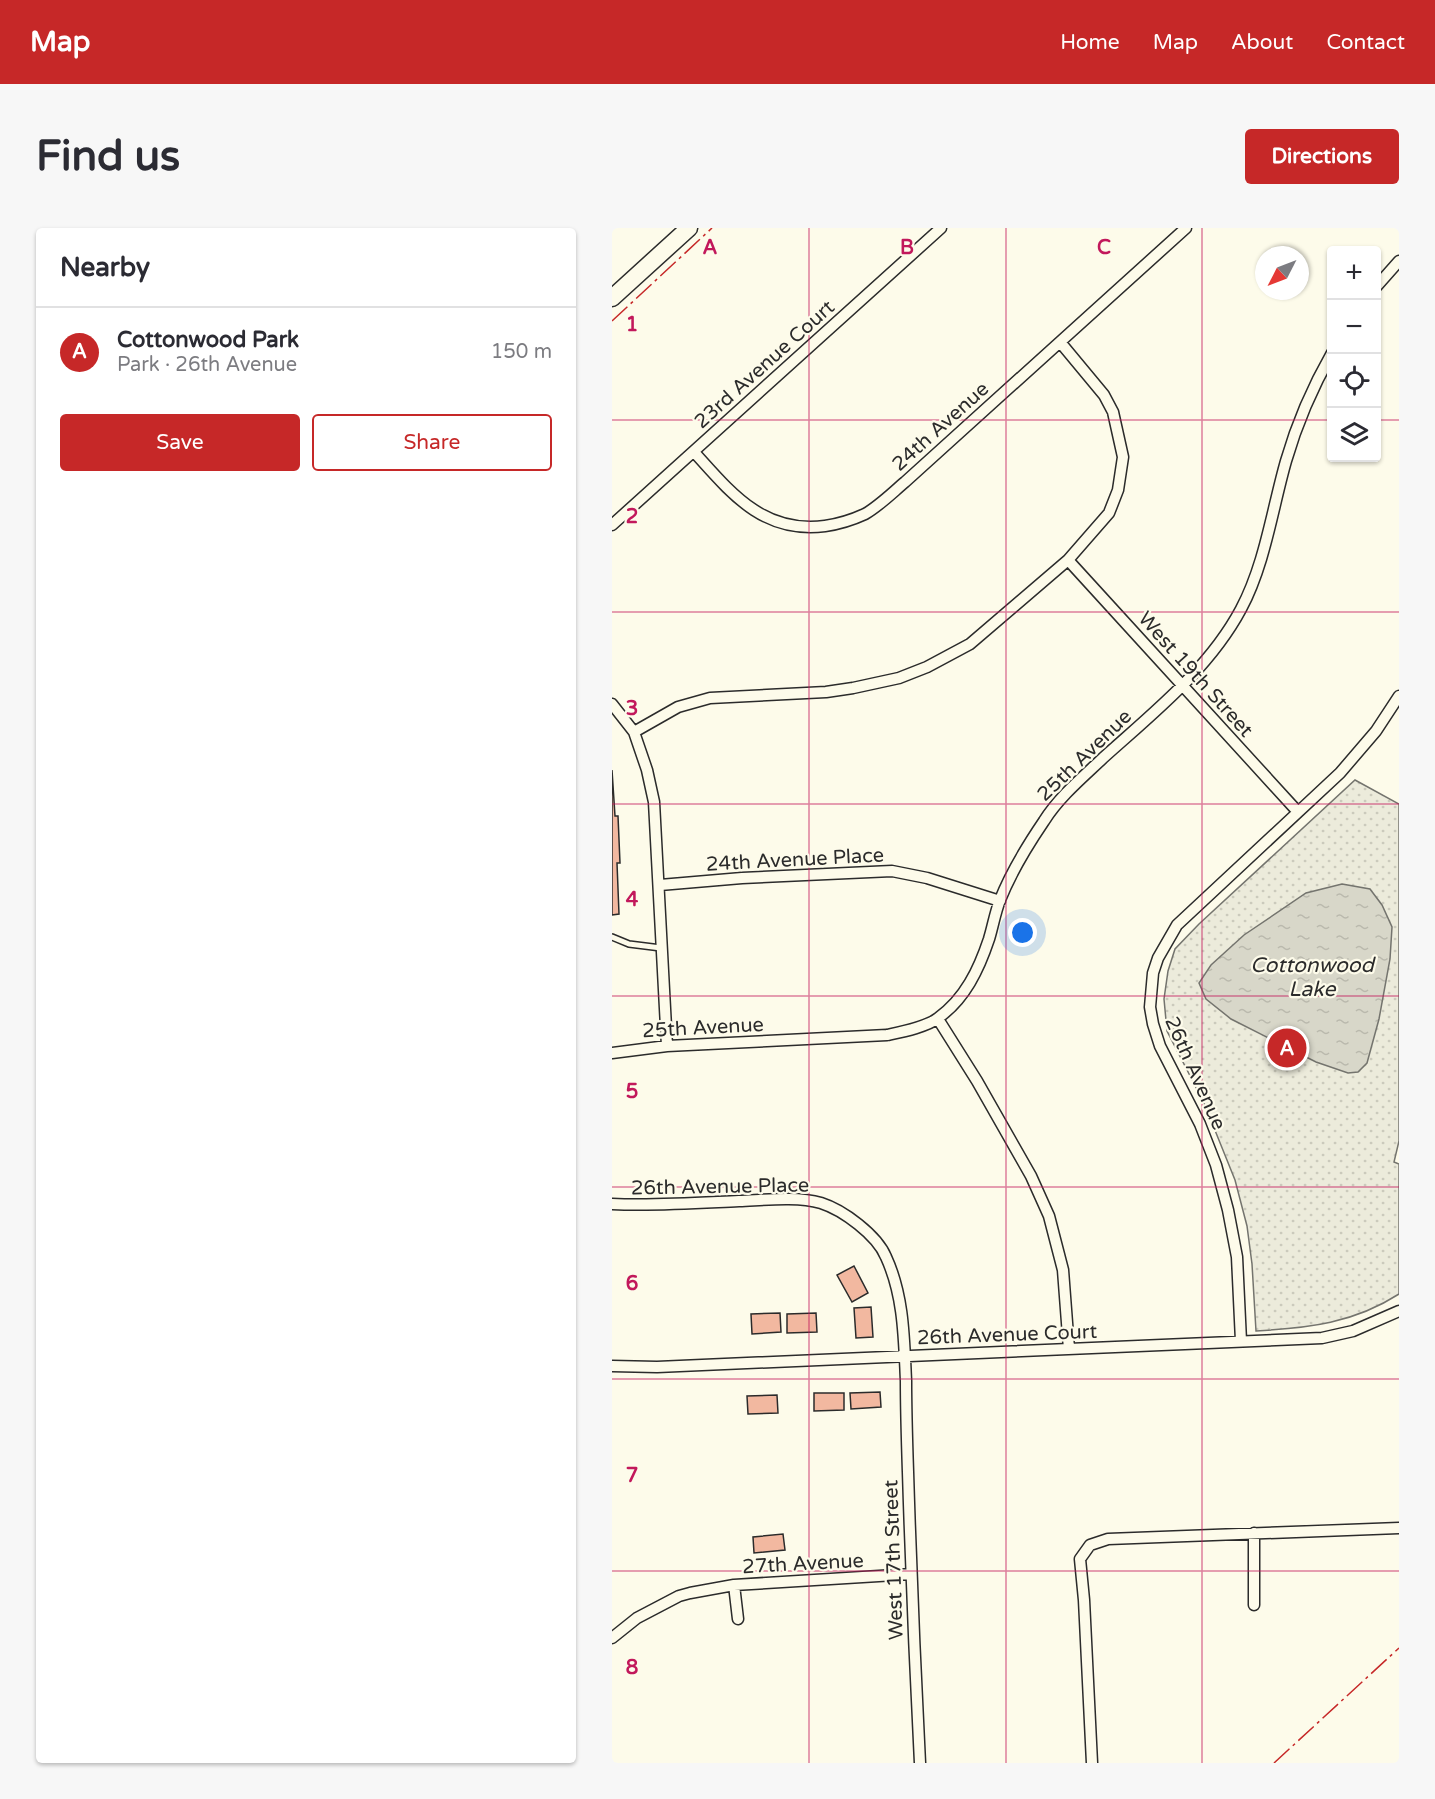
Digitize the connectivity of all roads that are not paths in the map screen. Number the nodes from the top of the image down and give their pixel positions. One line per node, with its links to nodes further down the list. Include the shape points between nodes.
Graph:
1 (689, 228): 6 (main road)
2 (941, 228): 9 (street, 23rd Avenue Court)
3 (1186, 228): 7 (street, 24th Avenue)
4 (1399, 261): 5 (street)
5 (1381, 282)
6 (612, 298)
7 (1060, 342): 9 (street, 24th Avenue, via 905,483 868,512 839,524 810,528 769,519 730,492); 11 (street, via 1104,395 1113,412 1123,457 1118,490 1108,513)
8 (1331, 354): 12 (street, 25th Avenue, via 1311,391 1292,442 1261,556 1242,607 1221,641)
9 (694, 452): 10 (street, 23rd Avenue Court)
10 (612, 525)
11 (1068, 560): 12 (street, West 19th Street); 15 (street, via 970,644 918,671 826,692 710,698 678,707)
12 (1183, 686): 16 (street, West 19th Street); 18 (street, 25th Avenue, via 1056,804 1020,858)
13 (612, 704): 15 (street)
14 (1397, 704): 16 (street, 26th Avenue, via 1340,773)
15 (634, 732): 17 (street, via 654,802)
16 (1299, 812): 26 (street, 26th Avenue, via 1178,925 1153,973 1153,1024 1160,1046 1200,1124 1228,1210 1237,1257)
17 (660, 885): 18 (street, 24th Avenue Place, via 892,871); 20 (street)
18 (1000, 901): 21 (street, 25th Avenue, via 976,974)
19 (612, 937): 20 (lane, via 629,944)
20 (663, 948): 22 (street)
21 (938, 1019): 22 (street, 25th Avenue, via 887,1035); 27 (street, via 1032,1176 1049,1216 1063,1270)
22 (667, 1046): 23 (street, 25th Avenue)
23 (612, 1053)
24 (612, 1204): 28 (street, 26th Avenue Place, via 772,1199 810,1201 837,1210 853,1220 886,1254 898,1290)
25 (1399, 1311): 26 (street, 26th Avenue Court, via 1353,1331 1322,1338)
26 (1241, 1341): 27 (street, 26th Avenue Court)
27 (1069, 1349): 28 (street, 26th Avenue Court)
28 (905, 1356): 29 (street, 26th Avenue Court); 32 (street, West 17th Street)
29 (612, 1366)
30 (1399, 1528): 31 (street)
31 (1254, 1533): 34 (street); 38 (street, via 1108,1539 1090,1545 1080,1559)
32 (911, 1574): 33 (street, 27th Avenue); 37 (street, West 17th Street)
33 (734, 1585): 35 (street, 27th Avenue); 36 (street, 27th Avenue, via 679,1596 637,1618)
34 (1254, 1605)
35 (738, 1619)
36 (612, 1638)
37 (920, 1763)
38 (1092, 1763)

